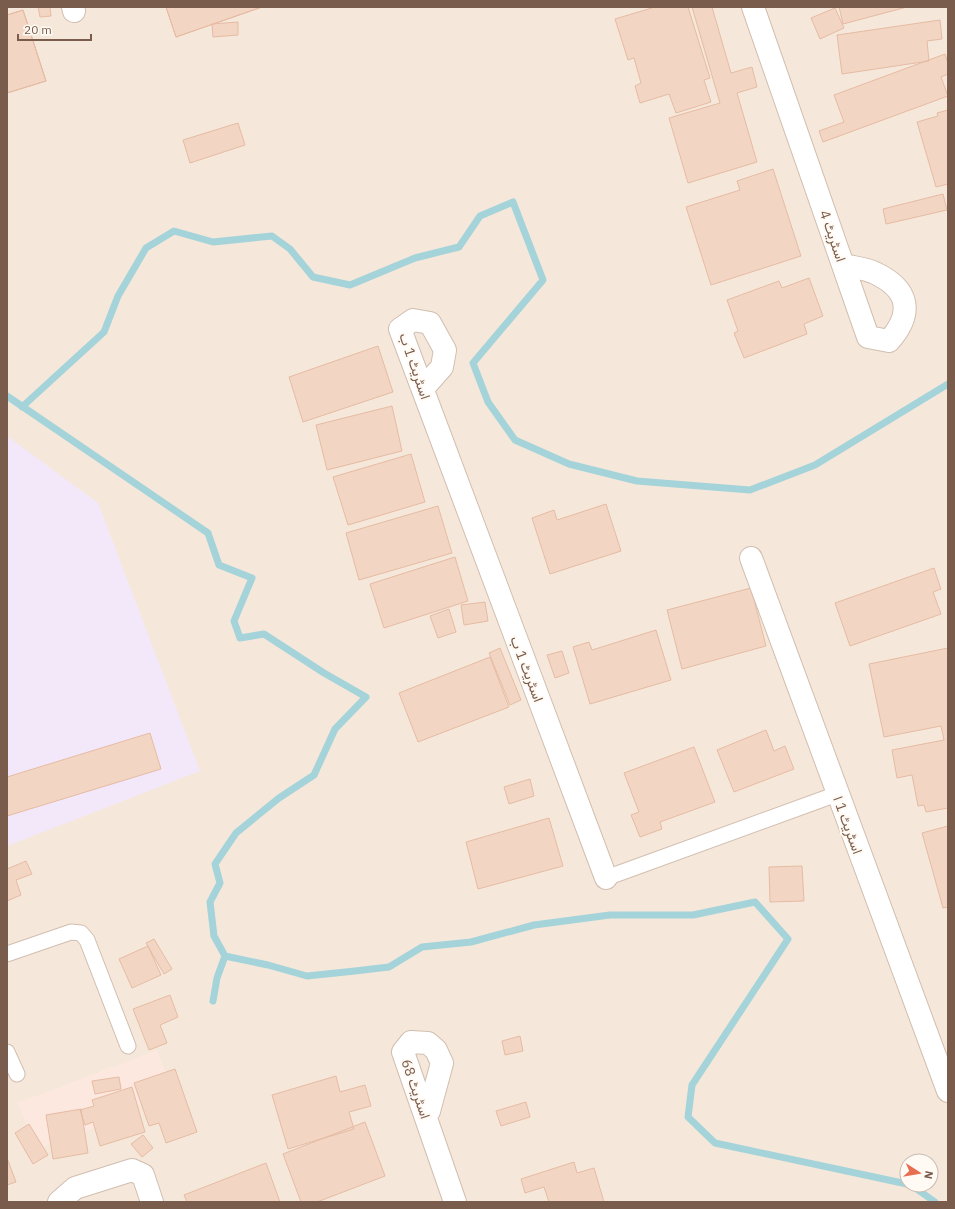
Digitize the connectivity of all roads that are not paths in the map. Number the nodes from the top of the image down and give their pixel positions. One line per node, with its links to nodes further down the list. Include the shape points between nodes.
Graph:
1 (752, 7): 2 (street, اسٹریٹ 4, via 868,337 889,341 900,328 905,305 900,289 874,272)
2 (848, 266)
3 (426, 385): 6 (street, اسٹریٹ 1 ب, via 442,367 445,350 430,323 413,320 400,329)
4 (751, 558): 5 (street, اسٹریٹ 1 ا)
5 (837, 794): 6 (lane, اسٹریٹ 1 ب); 11 (street, اسٹریٹ 1 ا)
6 (606, 878)
7 (7, 954): 8 (lane, via 70,932 81,933 87,940)
8 (128, 1046)
9 (7, 1052): 10 (lane)
10 (17, 1074)
11 (948, 1091)
12 (429, 1111): 15 (street, اسٹریٹ 68, via 442,1063 436,1050 428,1043 411,1042 403,1052)
13 (59, 1202): 14 (street, via 75,1188 132,1170 143,1175)
14 (152, 1202)
15 (455, 1202)

